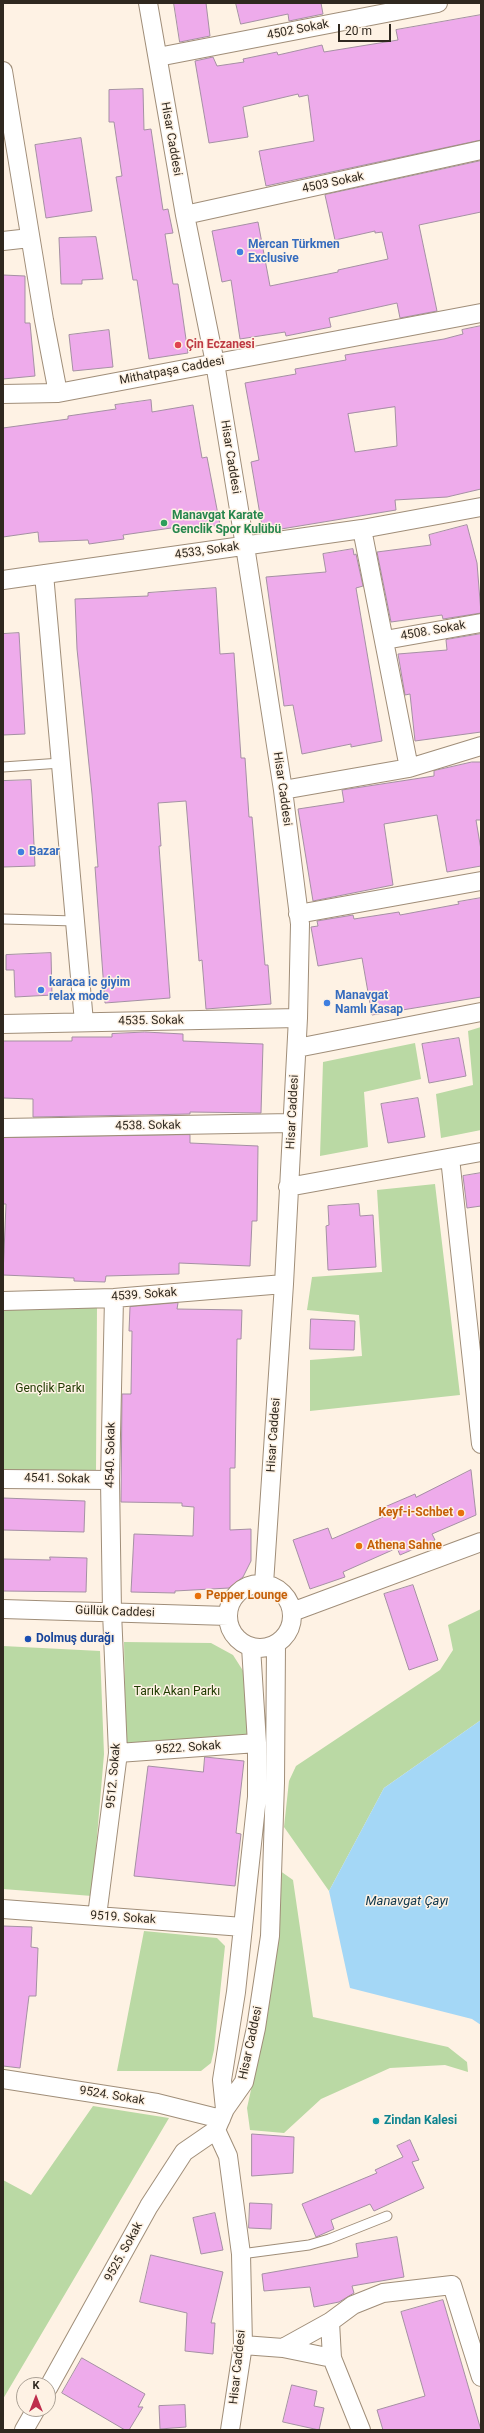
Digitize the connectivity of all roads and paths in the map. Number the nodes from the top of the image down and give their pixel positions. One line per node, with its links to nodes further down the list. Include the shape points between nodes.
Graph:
1 (148, 3): 3 (street, Hisar Caddesi)
2 (438, 3): 3 (street, 4502 Sokak)
3 (158, 58): 7 (street, Hisar Caddesi)
4 (3, 71): 5 (street)
5 (5, 94): 8 (street)
6 (481, 150): 7 (street, 4503 Sokak)
7 (185, 215): 11 (street, Hisar Caddesi)
8 (30, 238): 9 (street); 12 (street)
9 (3, 241)
10 (481, 313): 11 (street, Mithatpaşa Caddesi)
11 (215, 363): 12 (street, Mithatpaşa Caddesi); 16 (street, Hisar Caddesi)
12 (58, 393): 13 (street, Mithatpaşa Caddesi)
13 (3, 394)
14 (481, 507): 15 (street, 4533, Sokak)
15 (362, 529): 16 (street, 4533, Sokak); 20 (street)
16 (245, 546): 17 (street, 4533, Sokak); 25 (street, Hisar Caddesi)
17 (44, 574): 18 (street, 4533, Sokak); 22 (street)
18 (3, 580)
19 (481, 623): 20 (street, 4508. Sokak)
20 (385, 640): 24 (street)
21 (481, 746): 24 (street)
22 (61, 763): 23 (lane); 29 (street)
23 (3, 767)
24 (409, 768): 25 (street)
25 (283, 790): 27 (street, Hisar Caddesi)
26 (481, 881): 27 (street)
27 (298, 914): 31 (street, Hisar Caddesi)
28 (3, 920): 29 (lane)
29 (75, 921): 32 (street)
30 (481, 1012): 34 (street)
31 (298, 1018): 32 (street, 4535. Sokak); 34 (street, Hisar Caddesi)
32 (84, 1022): 33 (street, 4535. Sokak)
33 (3, 1024)
34 (297, 1048): 35 (street, Hisar Caddesi)
35 (292, 1123): 36 (street, 4538. Sokak); 39 (street, Hisar Caddesi)
36 (3, 1128)
37 (481, 1152): 38 (street)
38 (450, 1158): 39 (street); 43 (street)
39 (288, 1187): 40 (street, Hisar Caddesi)
40 (284, 1284): 41 (street, 4539. Sokak); 47 (street, Hisar Caddesi)
41 (114, 1298): 42 (street, 4539. Sokak); 45 (street, 4540. Sokak)
42 (3, 1301)
43 (481, 1444)
44 (3, 1479): 45 (street, 4541. Sokak)
45 (110, 1480): 49 (street, 4540. Sokak)
46 (481, 1542): 50 (street)
47 (264, 1584): 50 (street, via 277,1588 284,1594); 51 (street, via 252,1585 238,1593 232,1600)
48 (3, 1609): 49 (street, Güllük Caddesi)
49 (112, 1612): 51 (street, Güllük Caddesi); 55 (street, 9512. Sokak)
50 (292, 1612): 52 (street, via 288,1633)
51 (228, 1616): 53 (street, via 232,1632 237,1639)
52 (276, 1644): 53 (street, via 261,1649); 60 (street, Hisar Caddesi, via 270,1936 256,2028 244,2082)
53 (251, 1647): 54 (street)
54 (257, 1743): 55 (street, 9522. Sokak); 58 (street, via 257,1796)
55 (118, 1753): 57 (street, 9512. Sokak)
56 (3, 1909): 57 (street, 9519. Sokak)
57 (98, 1916): 58 (street, 9519. Sokak)
58 (243, 1927): 60 (street, via 222,2080)
59 (3, 2079): 60 (street, 9524. Sokak, via 157,2104)
60 (221, 2119): 62 (street, Hisar Caddesi); 67 (street, 9525. Sokak, via 184,2152 153,2200)
61 (387, 2216): 62 (lane, via 309,2245)
62 (241, 2254): 64 (street, Hisar Caddesi)
63 (330, 2322): 65 (street); 66 (street); 68 (street, via 353,2305 383,2293 452,2285)
64 (243, 2345): 65 (street); 71 (street, Hisar Caddesi)
65 (283, 2348): 66 (street)
66 (332, 2358): 72 (street)
67 (54, 2377)
68 (481, 2377)
69 (31, 2417): 70 (street)
70 (24, 2430)
71 (230, 2430)
72 (361, 2430)

